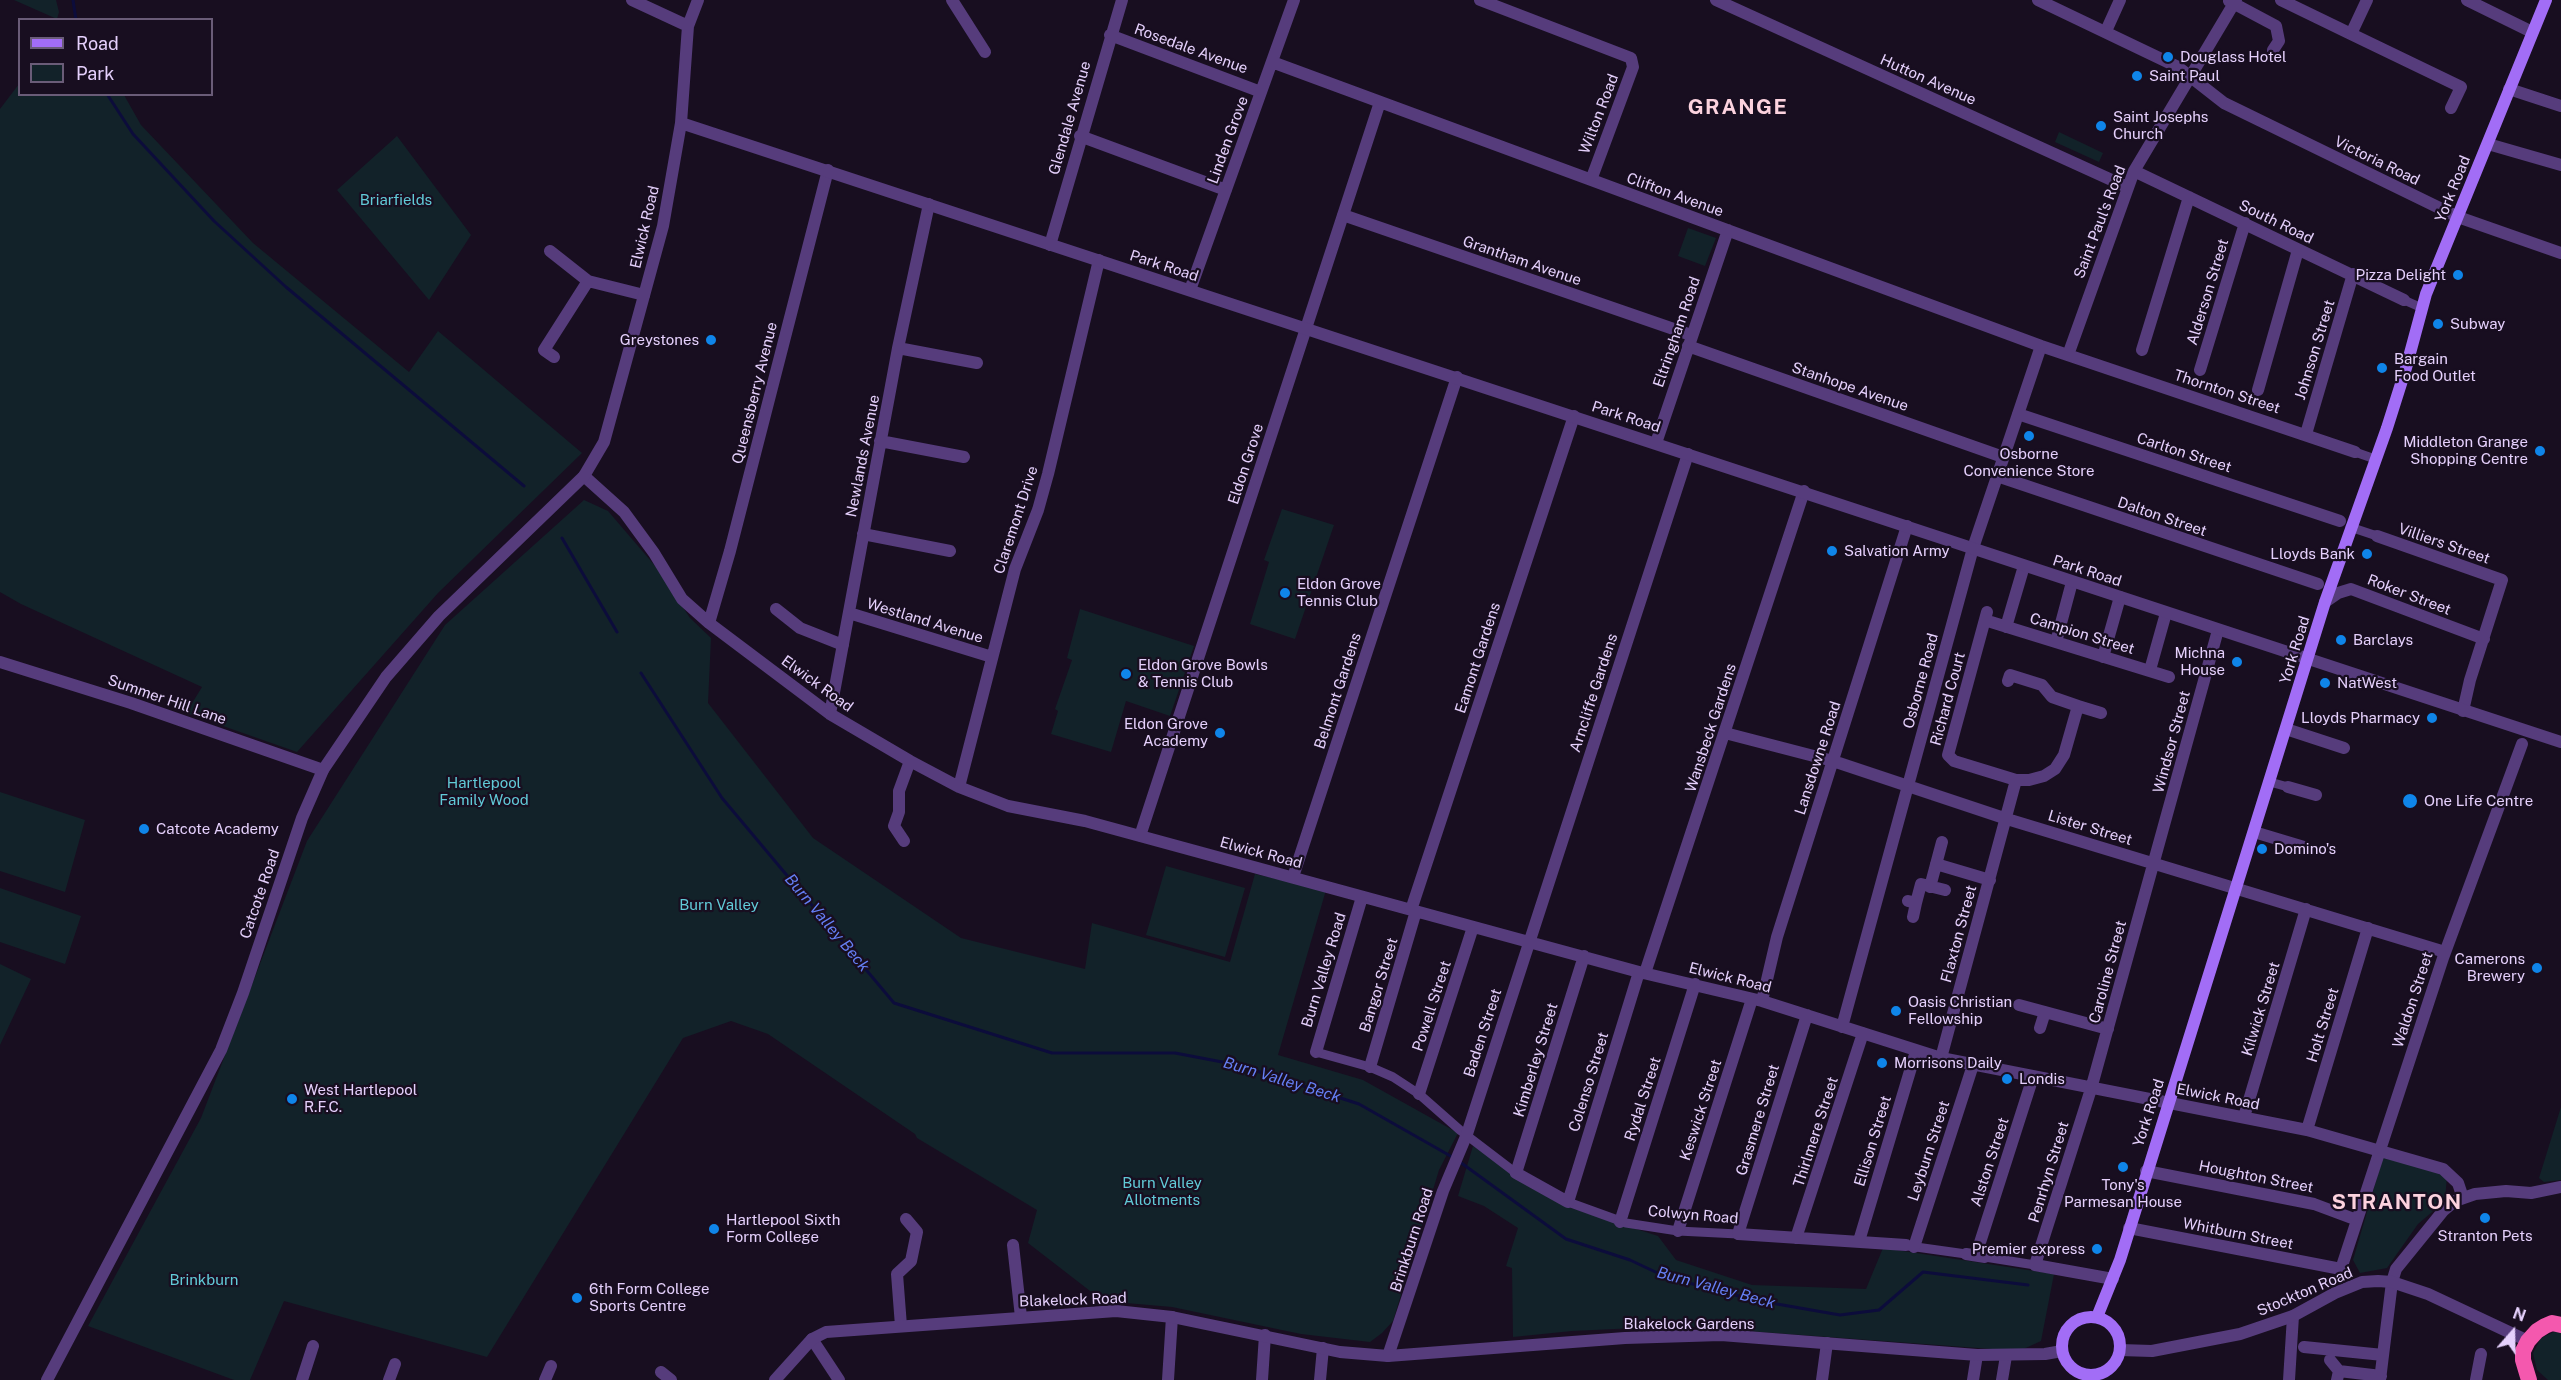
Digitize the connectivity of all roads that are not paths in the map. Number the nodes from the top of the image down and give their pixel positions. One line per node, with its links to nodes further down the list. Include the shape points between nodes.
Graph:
1 (632, 0): 15 (street)
2 (698, 0): 15 (street, Elwick Road)
3 (952, 0): 21 (street)
4 (1122, 0): 19 (street, Glendale Avenue)
5 (1294, 0): 22 (street, Linden Grove)
6 (1480, 0): 35 (street, Wilton Road, via 1631,58 1633,67)
7 (1716, 0): 36 (street, Hutton Avenue)
8 (2038, 0): 16 (street, Victoria Road)
9 (2120, 0): 16 (street)
10 (2281, 0): 18 (street)
11 (2367, 0): 18 (street)
12 (2546, 0): 17 (main road, York Road)
13 (2232, 1): 20 (street, via 2276,26 2279,41); 23 (street, Saint Paul's Road)
14 (2472, 1): 17 (street)
15 (688, 26): 29 (street, Elwick Road)
16 (2106, 31): 23 (street, Victoria Road)
17 (2532, 32): 24 (main road, York Road)
18 (2351, 34): 28 (street, via 2461,87)
19 (1110, 35): 25 (street, Rosedale Avenue); 30 (street, Glendale Avenue)
20 (2273, 50)
21 (985, 52)
22 (1272, 62): 25 (street, Linden Grove); 26 (street, Clifton Avenue)
23 (2190, 75): 34 (street, Saint Paul's Road); 41 (street, Victoria Road, via 2224,103)
24 (2509, 89): 27 (street); 31 (main road, York Road)
25 (1261, 92): 37 (street, Linden Grove)
26 (1380, 102): 35 (street, Clifton Avenue); 40 (street, Eldon Grove)
27 (2561, 106)
28 (2451, 108)
29 (681, 123): 33 (street, Park Road); 52 (street, Elwick Road, via 663,226)
30 (1080, 135): 37 (street); 44 (street, Glendale Avenue)
31 (2488, 144): 32 (street); 41 (main road, York Road)
32 (2561, 165)
33 (828, 170): 39 (street, Park Road); 94 (street, Queensberry Avenue)
34 (2134, 171): 36 (street, Saint Paul's Road); 38 (street, South Road)
35 (1591, 180): 43 (street, Clifton Avenue)
36 (2127, 187): 61 (street, Saint Paul's Road)
37 (1226, 190): 51 (street, Linden Grove)
38 (2189, 197): 42 (street, South Road); 60 (street)
39 (929, 204): 44 (street, Park Road); 59 (street, Newlands Avenue)
40 (1343, 215): 55 (street, Eldon Grove); 56 (street, Grantham Avenue)
41 (2458, 217): 47 (street, Victoria Road); 54 (main road, York Road)
42 (2245, 223): 45 (street, South Road); 63 (street, Alderson Street)
43 (1728, 230): 56 (street, Eltringham Road); 58 (street, Clifton Avenue)
44 (1050, 245): 48 (street, Park Road)
45 (2298, 250): 49 (street, South Road); 65 (street)
46 (550, 251): 50 (street)
47 (2561, 254)
48 (1099, 260): 51 (street, Park Road); 100 (street, Claremont Drive, via 1038,510 1015,569)
49 (2353, 274): 53 (street, South Road); 68 (street, Johnson Street)
50 (588, 281): 52 (street); 57 (street, via 549,354)
51 (1190, 290): 55 (street, Park Road)
52 (644, 295): 76 (street, Elwick Road, via 604,442)
53 (2404, 300): 54 (street)
54 (2422, 308): 75 (main road, York Road)
55 (1306, 328): 64 (street, Park Road); 127 (street, Eldon Grove)
56 (1689, 340): 70 (street, Eltringham Road); 74 (street, Stanhope Avenue)
57 (533, 343)
58 (2041, 346): 61 (street, Clifton Avenue); 66 (street, Osborne Road)
59 (898, 348): 62 (street); 69 (street, Newlands Avenue)
60 (2142, 350)
61 (2068, 355): 68 (street, Thornton Street)
62 (977, 363)
63 (2200, 370)
64 (1457, 377): 67 (street, Park Road); 133 (street, Belmont Gardens)
65 (2258, 390)
66 (2018, 414): 74 (street, Osborne Road); 79 (street, Carlton Street)
67 (1574, 416): 70 (street, Park Road); 140 (street, Eamont Gardens)
68 (2306, 434): 71 (street, Thornton Street)
69 (880, 441): 73 (street); 81 (street, Newlands Avenue)
70 (1656, 443): 72 (street, Park Road)
71 (2355, 452): 75 (street, Thornton Street)
72 (1688, 454): 78 (street, Park Road); 144 (street, Arncliffe Gardens)
73 (964, 457)
74 (2003, 457): 77 (street, Osborne Road)
75 (2375, 459): 79 (main road, York Road)
76 (584, 476): 94 (street, Elwick Road, via 624,512 682,599); 118 (street, Catcote Road, via 439,616 386,677)
77 (1997, 476): 83 (street, Osborne Road); 87 (street, Dalton Street)
78 (1804, 491): 80 (street, Park Road); 112 (street, Wansbeck Gardens)
79 (2345, 524): 82 (street); 89 (main road, York Road)
80 (1907, 526): 83 (street, Park Road); 116 (street, Lansdowne Road)
81 (863, 534): 84 (street); 91 (street, Newlands Avenue)
82 (2377, 536): 97 (street, Villiers Street, via 2502,580)
83 (1973, 548): 85 (street, Park Road); 121 (street, Osborne Road)
84 (950, 551)
85 (2024, 566): 86 (street, Park Road); 95 (street, Campion Street)
86 (2072, 582): 88 (street, Park Road); 98 (street)
87 (2318, 584)
88 (2120, 597): 92 (street, Park Road); 101 (street)
89 (2325, 602): 97 (street, Roker Street, via 2351,589); 102 (main road, York Road)
90 (784, 610): 99 (street, via 800,628)
91 (849, 613): 99 (street, Newlands Avenue); 100 (street, Westland Avenue)
92 (2166, 613): 96 (street, Park Road); 104 (street, Campion Street)
93 (1989, 617): 95 (street, Campion Street); 119 (street, Richard Court, via 1948,755 1954,761)
94 (709, 623): 110 (street, Elwick Road)
95 (2006, 627): 98 (street, Campion Street)
96 (2218, 630): 102 (street, Park Road); 131 (street, Windsor Street)
97 (2484, 639): 108 (street)
98 (2056, 642): 101 (street, Campion Street)
99 (843, 645): 110 (street, Newlands Avenue)
100 (992, 657): 123 (street, Claremont Drive)
101 (2103, 657): 104 (street, Campion Street)
102 (2307, 659): 108 (street, Park Road); 111 (main road, York Road)
103 (0, 662): 118 (street, Summer Hill Lane)
104 (2150, 670): 105 (street, Campion Street)
105 (2169, 677)
106 (2008, 681): 107 (street, via 2010,675 2042,685 2052,697)
107 (2078, 706): 109 (street); 119 (street, Richard Court, via 2064,755 2055,769 2030,780)
108 (2463, 711): 113 (street, Park Road)
109 (2101, 712)
110 (830, 714): 117 (street, Elwick Road)
111 (2286, 729): 115 (street); 120 (main road, York Road)
112 (1725, 733): 116 (street, Lister Street); 147 (street, Wansbeck Gardens)
113 (2561, 742)
114 (2522, 744): 145 (street, Waldon Street)
115 (2344, 748)
116 (1833, 761): 121 (street, Lister Street); 149 (street, Lansdowne Road)
117 (910, 762): 123 (street, Elwick Road); 128 (street, via 899,791 899,812 889,826)
118 (323, 770): 217 (street, Catcote Road, via 302,818 222,1050)
119 (2016, 780): 125 (street, Flaxton Street)
120 (2270, 782): 122 (street); 126 (main road, York Road)
121 (1908, 785): 125 (street, Lister Street); 153 (street, Osborne Road)
122 (2288, 787): 124 (street)
123 (959, 788): 127 (street, Elwick Road, via 1008,806)
124 (2316, 795)
125 (2007, 819): 131 (street, Lister Street); 134 (street, Flaxton Street)
126 (2254, 832): 130 (street); 136 (main road, York Road)
127 (1140, 836): 133 (street, Elwick Road)
128 (904, 841)
129 (1942, 842): 132 (street)
130 (2304, 847)
131 (2154, 862): 136 (street, Lister Street); 155 (street, Caroline Street)
132 (1936, 864): 134 (street); 135 (street)
133 (1293, 877): 138 (street, Elwick Road)
134 (1990, 880): 159 (street, Flaxton Street)
135 (1930, 887): 137 (street); 141 (street, via 1921,884 1912,902)
136 (2236, 888): 139 (street, Lister Street); 165 (main road, York Road)
137 (1945, 890)
138 (1362, 897): 140 (street, Elwick Road); 158 (street, Burn Valley Road)
139 (2306, 909): 143 (street, Lister Street); 166 (street, Kilwick Street)
140 (1414, 910): 142 (street, Elwick Road); 161 (street, Bangor Street)
141 (1912, 917)
142 (1473, 927): 144 (street, Elwick Road); 164 (street, Powell Street)
143 (2368, 928): 145 (street, Lister Street); 167 (street, Holt Street)
144 (1528, 941): 146 (street, Elwick Road); 168 (street, Baden Street)
145 (2445, 952): 169 (street, Waldon Street)
146 (1584, 956): 147 (street, Elwick Road); 171 (street, Kimberley Street)
147 (1642, 972): 148 (street, Elwick Road); 174 (street, Colenso Street)
148 (1695, 984): 149 (street, Elwick Road); 177 (street, Rydal Street)
149 (1757, 1000): 152 (street, Elwick Road); 179 (street, Keswick Street)
150 (2019, 1005): 151 (street)
151 (2044, 1012): 154 (street); 155 (street)
152 (1807, 1015): 153 (street, Elwick Road); 180 (street, Grasmere Street)
153 (1842, 1027): 156 (street, Elwick Road)
154 (2040, 1028)
155 (2108, 1029): 163 (street, Caroline Street)
156 (1863, 1033): 157 (street, Elwick Road); 181 (street, Thirlmere Street)
157 (1916, 1051): 159 (street, Elwick Road); 182 (street, Ellison Street)
158 (1316, 1052): 161 (street, Colwyn Road)
159 (1941, 1058): 160 (street, Elwick Road)
160 (1973, 1065): 162 (street, Elwick Road); 184 (street, Leyburn Street)
161 (1370, 1067): 164 (street, Colwyn Road)
162 (2033, 1077): 163 (street, Elwick Road); 185 (street, Alston Street)
163 (2091, 1089): 165 (street, Elwick Road); 186 (street, Penrhyn Street)
164 (1419, 1094): 168 (street, Colwyn Road)
165 (2168, 1103): 166 (street, Elwick Road); 170 (main road, York Road)
166 (2244, 1117): 167 (street, Elwick Road)
167 (2307, 1131): 169 (street, Elwick Road)
168 (1467, 1134): 171 (street, Colwyn Road); 208 (street, Brinkburn Road, via 1451,1170)
169 (2380, 1150): 173 (street, Elwick Road, via 2443,1169 2458,1182); 176 (street, Waldon Street)
170 (2146, 1171): 176 (street, Houghton Street, via 2314,1204); 178 (main road, York Road)
171 (1516, 1173): 174 (street, Colwyn Road)
172 (2561, 1187): 173 (street, via 2531,1193 2489,1191)
173 (2463, 1198): 189 (street, via 2443,1210 2396,1269)
174 (1568, 1202): 177 (street, Colwyn Road)
175 (906, 1219): 195 (street, via 917,1232 912,1261 897,1274)
176 (2357, 1220): 187 (street, Waldon Street)
177 (1620, 1222): 179 (street, Colwyn Road)
178 (2129, 1228): 187 (street, Whitburn Street); 188 (main road, York Road)
179 (1678, 1231): 180 (street, Colwyn Road)
180 (1738, 1234): 181 (street, Colwyn Road)
181 (1796, 1238): 182 (street, Colwyn Road)
182 (1859, 1241): 184 (street, Colwyn Road)
183 (1013, 1245): 191 (street)
184 (1910, 1246): 185 (street, Colwyn Road)
185 (1975, 1255): 186 (street, Colwyn Road)
186 (2036, 1265): 188 (street, Colwyn Road)
187 (2341, 1269)
188 (2114, 1279): 193 (main road, York Road)
189 (2392, 1282): 190 (street, Stockton Road, via 2362,1282); 198 (street, Stockton Road, via 2428,1294); 207 (street)
190 (2293, 1316): 203 (street, Stockton Road, via 2240,1334 2152,1351); 230 (street)
191 (1021, 1317): 192 (street, Blakelock Road, via 1116,1311); 195 (street, Blakelock Road)
192 (1172, 1317): 196 (street, Blakelock Road); 224 (street)
193 (2097, 1317): 203 (main road, via 2106,1320 2117,1333); 204 (main road, via 2088,1316 2070,1324 2064,1332)
194 (2558, 1322): 198 (highway, via 2537,1331)
195 (901, 1326): 197 (street, Blakelock Road, via 826,1332)
196 (1264, 1335): 202 (street, Blakelock Road); 225 (street)
197 (812, 1339): 222 (street, Blakelock Road); 223 (street)
198 (2528, 1341): 232 (highway, via 2523,1360)
199 (1827, 1343): 206 (street, Blakelock Gardens); 208 (street, Blakelock Gardens, via 1721,1335 1677,1336); 227 (street)
200 (313, 1346): 218 (street)
201 (2304, 1347): 207 (street)
202 (1323, 1348): 208 (street, Blakelock Road); 226 (street)
203 (2120, 1350): 215 (main road, via 2112,1365)
204 (2062, 1351): 209 (street, Blakelock Gardens); 215 (main road, via 2074,1370)
205 (2481, 1354): 231 (street)
206 (1977, 1355): 209 (street, Blakelock Gardens); 228 (street)
207 (2383, 1355): 216 (street)
208 (1388, 1356)
209 (2006, 1356): 229 (street)
210 (2330, 1360): 214 (street)
211 (395, 1364): 219 (street)
212 (551, 1366): 220 (street)
213 (661, 1372): 221 (street)
214 (2338, 1376): 216 (street)
215 (2089, 1377)
216 (2381, 1378)
217 (47, 1380)
218 (302, 1380)
219 (389, 1380)
220 (545, 1380)
221 (671, 1380)
222 (775, 1380)
223 (839, 1380)
224 (1168, 1380)
225 (1262, 1380)
226 (1320, 1380)
227 (1822, 1380)
228 (1973, 1380)
229 (2002, 1380)
230 (2289, 1380)
231 (2476, 1380)
232 (2529, 1380)

